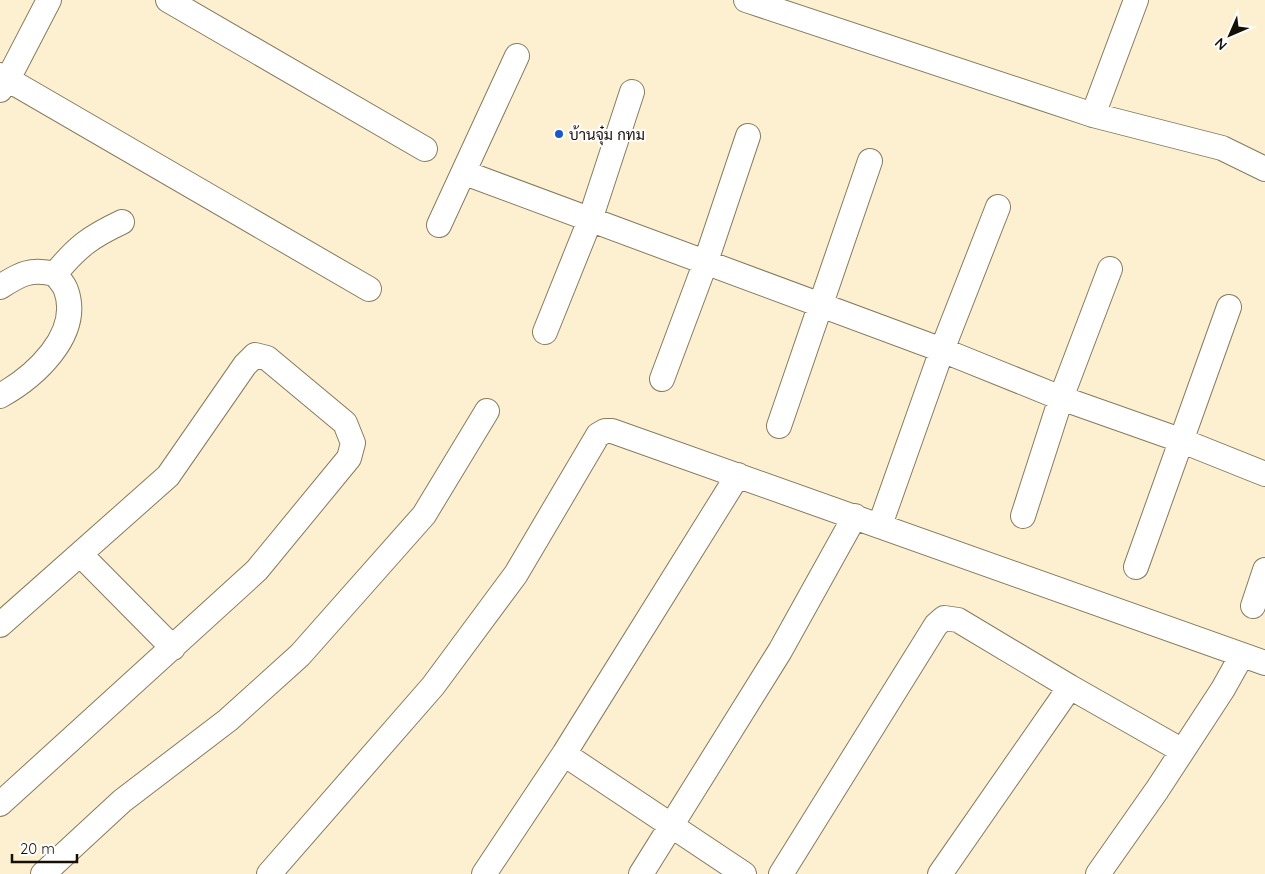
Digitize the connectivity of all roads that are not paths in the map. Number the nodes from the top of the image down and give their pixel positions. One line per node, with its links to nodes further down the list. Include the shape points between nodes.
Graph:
1 (49, 0): 6 (street)
2 (168, 0): 10 (street)
3 (746, 0): 8 (street)
4 (1136, 0): 8 (street)
5 (517, 56): 13 (street)
6 (3, 81): 22 (street)
7 (632, 92): 15 (street)
8 (1093, 116): 12 (street, via 1222,148)
9 (748, 136): 18 (street)
10 (425, 149)
11 (870, 161): 23 (street)
12 (1265, 169)
13 (465, 173): 15 (street); 17 (street)
14 (998, 207): 26 (street)
15 (590, 220): 18 (street); 25 (street)
16 (122, 222): 20 (street, via 74,250)
17 (439, 225)
18 (705, 264): 23 (street); 27 (street)
19 (1110, 269): 29 (street)
20 (55, 274): 21 (street, via 37,270 15,277); 28 (street, via 66,290 68,316 59,341 45,362 23,383)
21 (0, 287)
22 (369, 289)
23 (820, 304): 26 (street); 31 (street)
24 (1229, 307): 32 (street)
25 (545, 332)
26 (942, 350): 29 (street); 37 (street)
27 (662, 379)
28 (0, 396)
29 (1061, 398): 32 (street); 36 (street)
30 (487, 411): 51 (street, via 424,515 300,655 228,720 122,801)
31 (779, 426)
32 (1180, 440): 33 (street); 39 (street)
33 (1265, 474)
34 (738, 475): 35 (street); 48 (street); 52 (street, via 612,431 598,435 516,574 433,686)
35 (855, 516): 37 (street); 50 (street, via 780,651)
36 (1023, 516)
37 (880, 525): 44 (street)
38 (81, 555): 42 (street); 43 (street); 43 (street, via 168,476 245,365 255,356 267,358 345,423 353,443 348,458 257,570)
39 (1136, 568)
40 (1265, 570): 41 (street)
41 (1253, 606)
42 (0, 625)
43 (173, 648): 49 (street)
44 (1242, 655): 45 (street); 47 (street)
45 (1265, 663)
46 (1070, 687): 47 (street); 56 (street, via 958,620 944,618); 57 (street)
47 (1181, 750): 58 (street)
48 (564, 754): 50 (street); 53 (street)
49 (0, 804)
50 (672, 827): 54 (street); 55 (street)
51 (43, 874)
52 (270, 874)
53 (484, 874)
54 (642, 874)
55 (744, 874)
56 (781, 874)
57 (940, 874)
58 (1098, 874)

